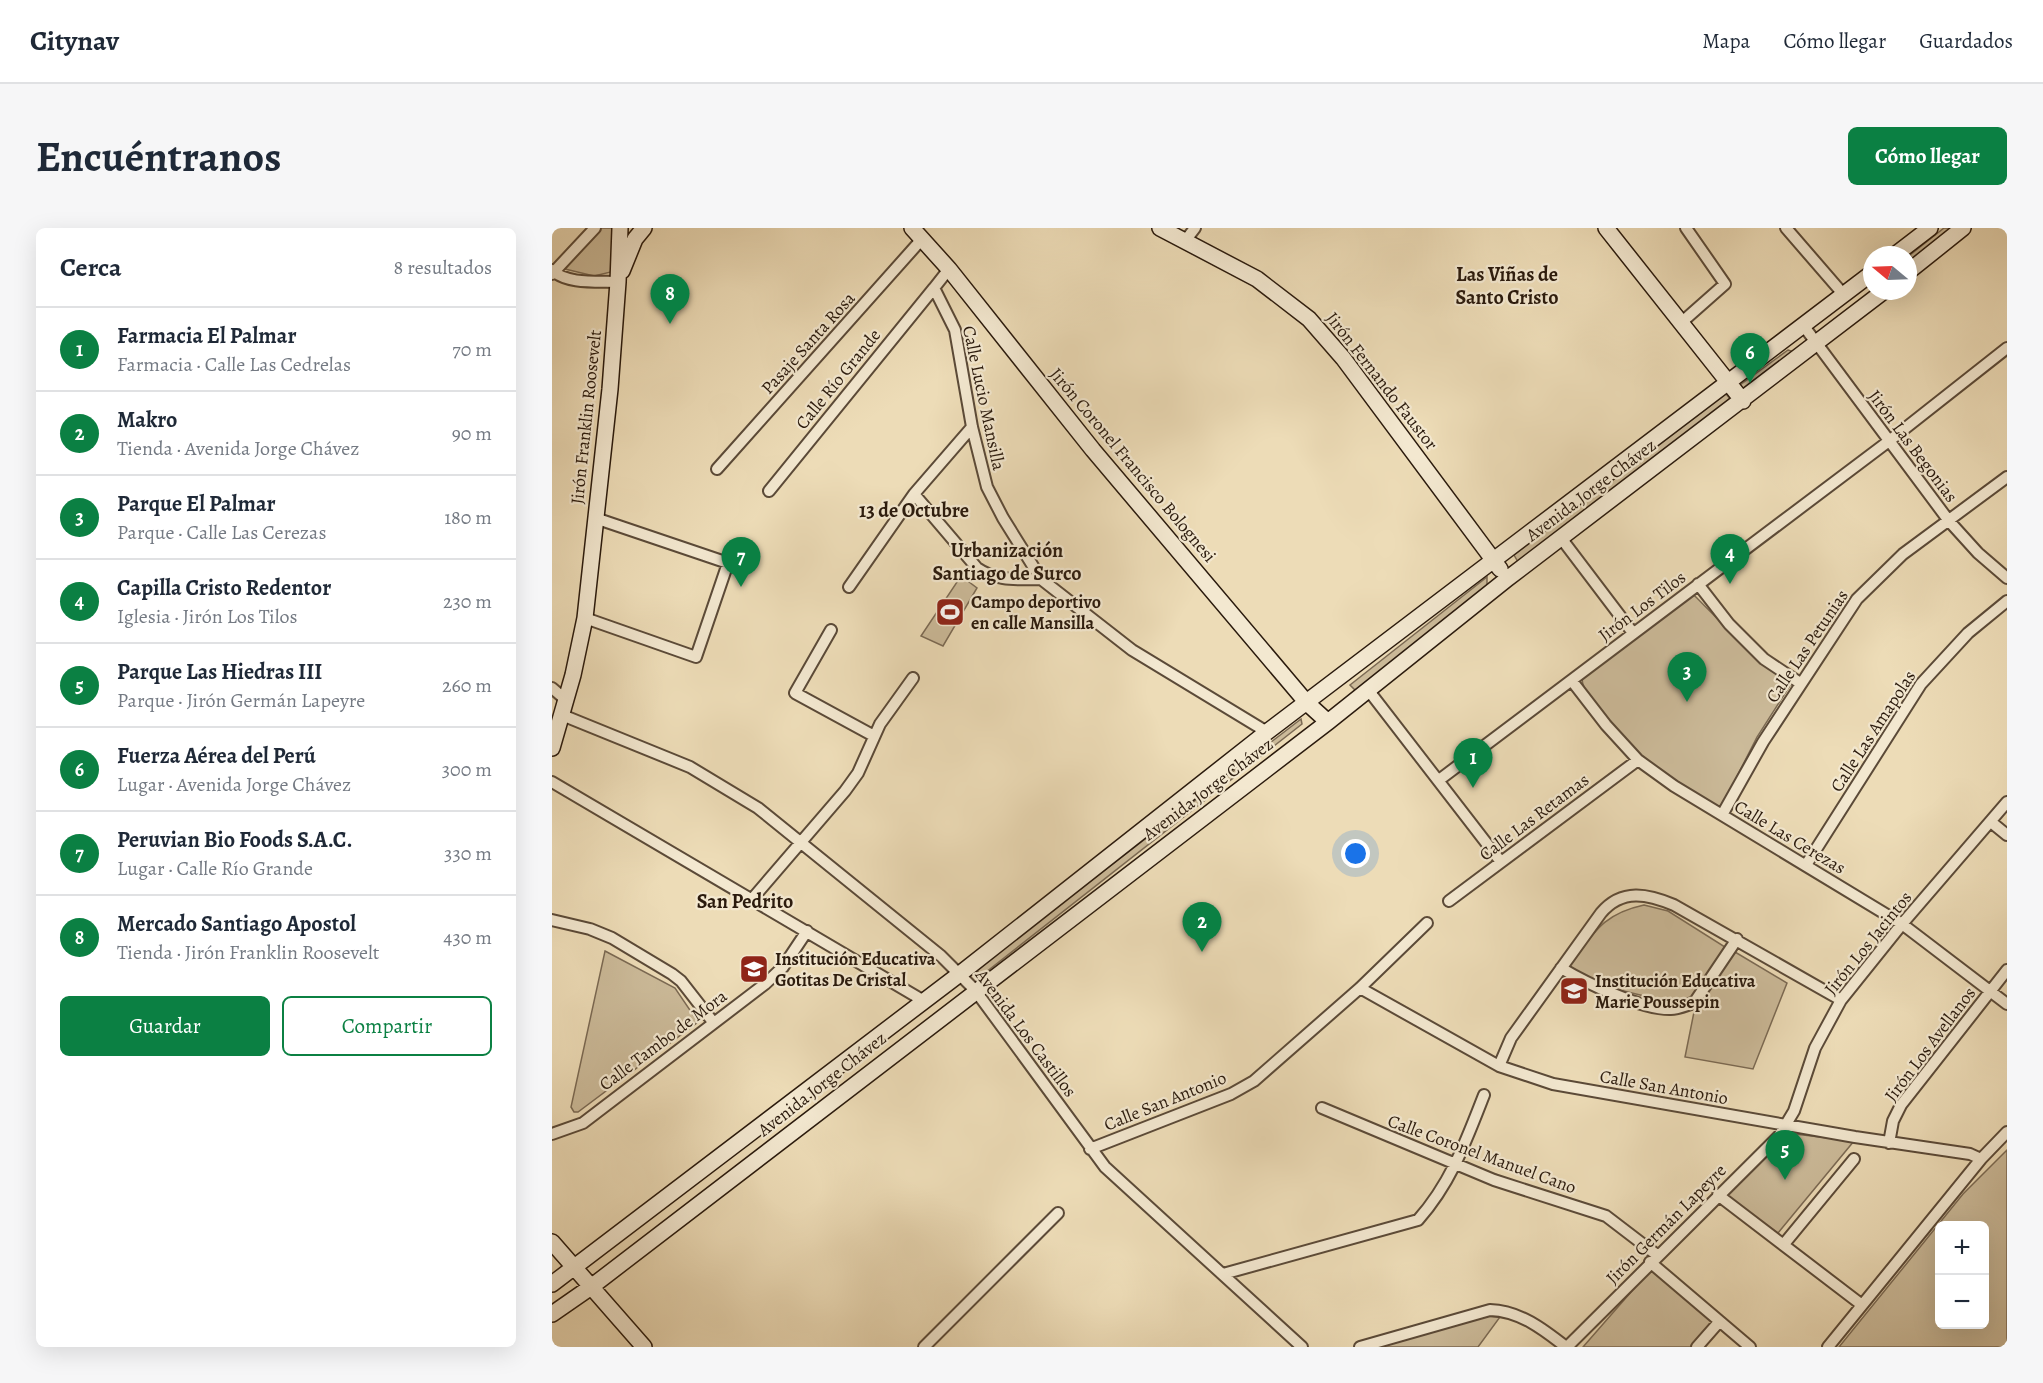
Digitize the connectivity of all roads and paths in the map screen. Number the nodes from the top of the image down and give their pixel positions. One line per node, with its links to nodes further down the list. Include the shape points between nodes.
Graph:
1 (595, 228): 16 (street)
2 (620, 228): 18 (main road, Jirón Franklin Roosevelt)
3 (644, 228): 18 (main road, via 626,258)
4 (1160, 228): 12 (main road, Jirón Fernando Faustor)
5 (1195, 228): 12 (street)
6 (1606, 228): 22 (main road)
7 (1686, 228): 22 (street, via 1725,284)
8 (1786, 228): 20 (street)
9 (1930, 228): 13 (main road)
10 (1964, 228): 14 (main road)
11 (917, 234): 15 (main road, Jirón Coronel Francisco Bolognesi); 30 (street, Pasaje Santa Rosa)
12 (1185, 241): 37 (main road, Jirón Fernando Faustor, via 1257,279 1309,319 1343,358)
13 (1907, 246)
14 (1917, 265)
15 (949, 269): 19 (street); 52 (main road, Jirón Coronel Francisco Bolognesi, via 1093,450)
16 (553, 272): 18 (street, via 573,279)
17 (1863, 280): 20 (main road, Avenida Jorge Chávez)
18 (618, 282): 34 (main road, Jirón Franklin Roosevelt)
19 (934, 288): 28 (street, Calle Lucio Mansilla, via 955,330); 32 (street, Calle Río Grande)
20 (1844, 295): 23 (main road, Avenida Jorge Chávez)
21 (1872, 300): 24 (main road, Avenida Jorge Chávez)
22 (1682, 322): 26 (main road)
23 (1803, 326): 24 (street, Jirón Las Begonias); 26 (main road, Avenida Jorge Chávez)
24 (1816, 344): 27 (main road, Avenida Jorge Chávez); 29 (street, Jirón Las Begonias)
25 (2007, 348): 29 (street, Jirón Los Tilos)
26 (1727, 381): 27 (main road); 37 (main road, Avenida Jorge Chávez)
27 (1743, 401): 36 (main road, Avenida Jorge Chávez)
28 (972, 427): 33 (street); 39 (street, Calle Lucio Mansilla, via 987,487)
29 (1889, 441): 35 (street, Jirón Las Begonias); 41 (street, Jirón Los Tilos)
30 (717, 469)
31 (2007, 477): 35 (street, Calle Las Petunias)
32 (769, 491)
33 (914, 494): 39 (street, via 988,576); 42 (street)
34 (596, 518): 44 (main road, Jirón Franklin Roosevelt); 44 (street, via 728,563 696,657)
35 (1949, 521): 38 (street, Jirón Las Begonias); 49 (street, Calle Las Petunias, via 1903,554 1857,599)
36 (1561, 538): 40 (main road, Avenida Jorge Chávez); 46 (street)
37 (1494, 561): 40 (main road, Jirón Fernando Faustor); 52 (main road, Avenida Jorge Chávez)
38 (2007, 578)
39 (1041, 579): 55 (street, Calle Lucio Mansilla, via 1132,650)
40 (1507, 579): 51 (main road, Avenida Jorge Chávez)
41 (1698, 584): 46 (street, Jirón Los Tilos); 49 (street, via 1729,624 1764,659)
42 (849, 587)
43 (2007, 601): 67 (street, Calle Las Amapolas, via 1968,633 1921,684)
44 (585, 618): 53 (main road, Jirón Franklin Roosevelt)
45 (831, 630): 56 (street, via 795,693)
46 (1633, 633): 48 (street, Jirón Los Tilos)
47 (913, 678): 56 (street)
48 (1572, 681): 58 (street, Calle Las Cerezas); 59 (street, Jirón Los Tilos)
49 (1800, 683): 62 (street, Calle Las Petunias)
50 (552, 687): 53 (street)
51 (1369, 691): 54 (main road, Avenida Jorge Chávez); 59 (street)
52 (1307, 703): 54 (main road, Jirón Coronel Francisco Bolognesi); 55 (main road, Avenida Jorge Chávez)
53 (564, 707): 57 (main road, Jirón Franklin Roosevelt); 65 (street, Avenida Los Castillos, via 690,767 758,808)
54 (1328, 722): 79 (main road, Avenida Jorge Chávez)
55 (1267, 732): 77 (main road, Avenida Jorge Chávez)
56 (874, 736): 65 (street, via 845,791)
57 (552, 748)
58 (1638, 760): 62 (street, Calle Las Cerezas); 66 (street, Calle Las Retamas)
59 (1439, 780): 66 (street)
60 (552, 782): 68 (street)
61 (2007, 802): 63 (street, Jirón Los Jacintos)
62 (1722, 815): 67 (street, Calle Las Cerezas)
63 (1991, 822): 64 (street); 72 (street, Jirón Los Jacintos)
64 (2007, 835)
65 (799, 841): 68 (street); 77 (street, Avenida Los Castillos)
66 (1501, 862): 69 (street, Calle Las Retamas)
67 (1806, 866): 72 (street, Calle Las Cerezas)
68 (753, 898): 73 (street)
69 (1449, 901)
70 (552, 920): 84 (street, via 590,928 672,974)
71 (1426, 923): 78 (street, Calle San Antonio)
72 (1902, 924): 80 (street, Calle Las Cerezas); 81 (street, Jirón Los Jacintos)
73 (807, 931): 82 (street); 84 (street, Calle Tambo de Mora, via 775,976)
74 (1737, 939): 75 (street, via 1694,1003 1671,1009 1589,985); 75 (street, via 1659,899 1625,896 1605,907); 81 (street)
75 (1561, 968): 85 (street, via 1512,1038)
76 (2007, 970): 80 (street, Jirón Los Avellanos)
77 (961, 973): 79 (street, Avenida Los Castillos); 82 (main road, Avenida Jorge Chávez)
78 (1360, 988): 85 (street, Calle San Antonio); 92 (street, Calle San Antonio, via 1254,1081 1231,1094)
79 (975, 990): 92 (street, Avenida Los Castillos); 104 (main road, Avenida Jorge Chávez)
80 (1990, 991): 83 (street, Calle Las Cerezas); 91 (street, Jirón Los Avellanos, via 1900,1105)
81 (1841, 1000): 88 (street, Jirón Los Jacintos, via 1815,1048)
82 (924, 1001): 101 (main road, Avenida Jorge Chávez)
83 (2007, 1004)
84 (713, 1023): 90 (street, Calle Tambo de Mora, via 583,1123)
85 (1499, 1066): 88 (street, Calle San Antonio, via 1553,1084)
86 (1484, 1095): 95 (street)
87 (1322, 1108): 95 (street, Calle Coronel Manuel Cano)
88 (1787, 1124): 91 (street, Calle San Antonio); 96 (street, Jirón Germán Lapeyre)
89 (2007, 1132): 94 (street)
90 (552, 1134)
91 (1888, 1143): 94 (street, Calle San Antonio, via 1970,1154)
92 (1090, 1149): 102 (street, Avenida Los Castillos)
93 (1854, 1159): 99 (street)
94 (1981, 1160): 105 (street)
95 (1457, 1165): 100 (street, Calle Coronel Manuel Cano, via 1606,1216); 102 (street, via 1438,1197 1418,1220)
96 (1718, 1195): 99 (street); 100 (street, Jirón Germán Lapeyre)
97 (1058, 1213): 110 (street)
98 (552, 1242): 101 (main road)
99 (1784, 1244): 105 (street)
100 (1654, 1259): 107 (street, Calle Coronel Manuel Cano); 113 (street, Jirón Germán Lapeyre)
101 (575, 1268): 103 (main road, Avenida Jorge Chávez); 104 (main road)
102 (1223, 1274): 111 (street, Avenida Los Castillos)
103 (552, 1284)
104 (591, 1287): 106 (main road, Avenida Jorge Chávez); 109 (main road)
105 (1862, 1305): 116 (street)
106 (552, 1314)
107 (1719, 1322): 114 (street); 115 (street, Calle Coronel Manuel Cano)
108 (1553, 1343): 112 (street, via 1514,1313 1490,1310); 113 (street)
109 (644, 1347)
110 (924, 1347)
111 (1302, 1347)
112 (1360, 1347)
113 (1566, 1347)
114 (1697, 1347)
115 (1750, 1347)
116 (1828, 1347)

